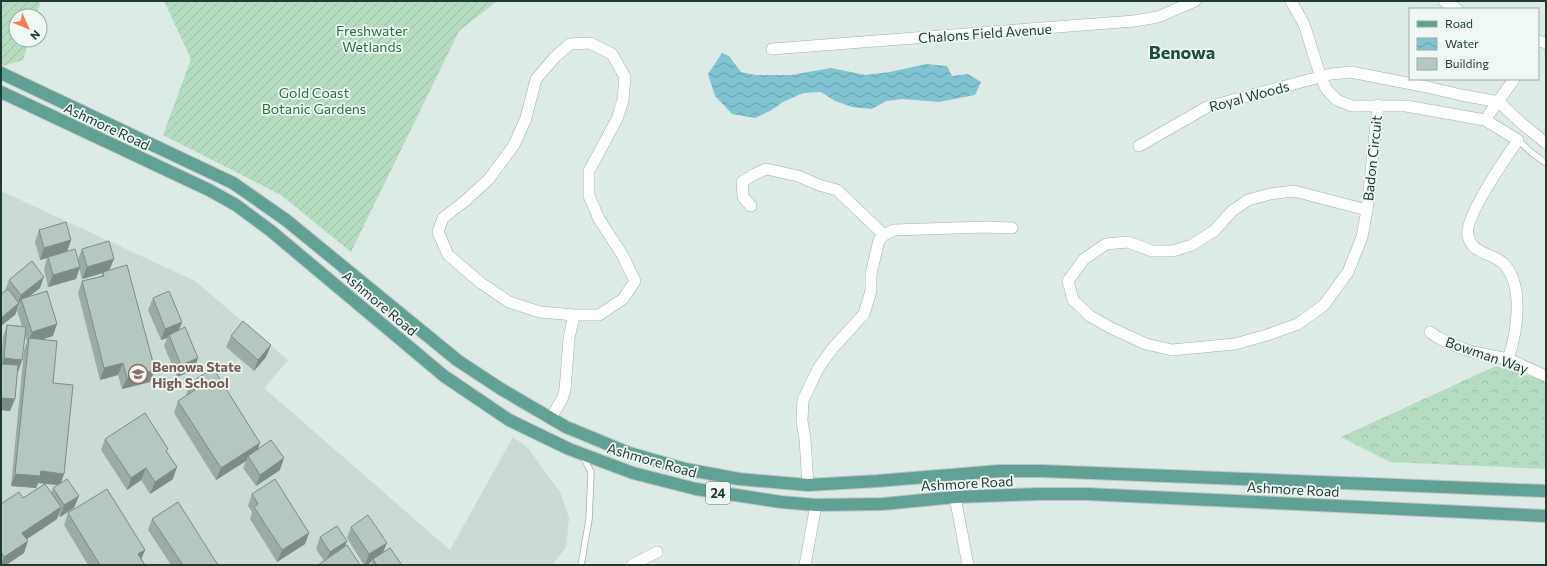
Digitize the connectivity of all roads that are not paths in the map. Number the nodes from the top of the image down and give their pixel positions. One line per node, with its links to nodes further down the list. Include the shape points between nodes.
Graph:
1 (1195, 1): 5 (street, Chalons Field Avenue, via 1158,17 1134,21)
2 (1291, 1): 7 (street, via 1304,24)
3 (1444, 1): 4 (street)
4 (1455, 8)
5 (772, 49)
6 (1, 73): 25 (main road, Ashmore Road / 24, via 233,183 286,220 457,360)
7 (1321, 78): 10 (street, Royal Woods, via 1331,74 1352,72); 11 (street, via 1327,90 1337,100 1352,106); 15 (street, Royal Woods, via 1207,107)
8 (1513, 80): 10 (street)
9 (1, 92): 26 (main road, Ashmore Road / 24, via 236,205 271,230 444,376 509,420)
10 (1499, 102): 12 (street); 14 (street)
11 (1378, 105): 12 (street, via 1406,106); 18 (street, Badon Circuit)
12 (1484, 120): 13 (street)
13 (1518, 140): 16 (lane); 23 (street, via 1487,185 1467,235 1477,250 1502,262 1514,283 1516,326)
14 (1546, 143)
15 (1139, 146)
16 (1546, 163)
17 (751, 206): 20 (street, via 743,197 742,182 766,169 782,172 837,190)
18 (1367, 210): 18 (street, Badon Circuit, via 1362,237 1348,272 1324,305 1298,324 1267,335 1235,344 1172,350 1146,344 1111,328 1090,316 1073,300 1068,281 1084,259 1106,244 1128,242 1152,251 1172,251 1192,245 1214,231 1248,200 1294,191)
19 (1012, 228): 20 (street, via 912,229 894,230)
20 (884, 234): 28 (street, via 879,240 871,274 871,292 864,314 824,360 803,400 802,421)
21 (574, 316): 21 (street, via 599,315 623,299 635,281 623,256 599,219 589,196 589,171 617,119 623,100 625,77 612,54 590,43 570,44 536,79 526,118 514,145 489,179 443,218 438,232 448,255 481,283 509,302 540,312); 25 (street, via 569,338 565,390)
22 (1430, 332): 23 (street, Bowman Way, via 1453,345 1473,352)
23 (1508, 359): 24 (street, Bowman Way)
24 (1546, 376)
25 (551, 418): 28 (main road, Ashmore Road / 24, via 629,453 685,469 739,479)
26 (582, 454): 31 (main road, Ashmore Road / 24, via 633,473 696,489); 34 (lane, via 591,472 589,520)
27 (952, 474): 28 (main road, Ashmore Road / 24); 29 (main road, Ashmore Road / 24, via 1042,471); 30 (street)
28 (808, 485)
29 (1546, 491)
30 (955, 497): 31 (main road, Ashmore Road / 24, via 884,504); 32 (main road, Ashmore Road / 24, via 1087,494); 37 (street)
31 (816, 505): 36 (street)
32 (1546, 516)
33 (657, 552): 35 (street)
34 (581, 565)
35 (632, 565)
36 (805, 565)
37 (968, 565)

